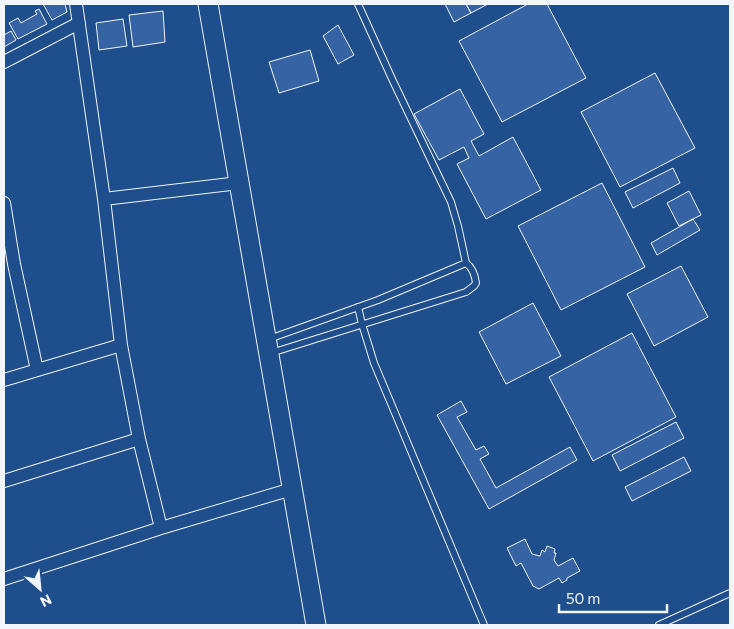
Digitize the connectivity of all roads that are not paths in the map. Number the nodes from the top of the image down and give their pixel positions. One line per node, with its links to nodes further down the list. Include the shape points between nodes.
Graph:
1 (76, 4): 4 (street)
2 (208, 4): 6 (street)
3 (358, 4): 9 (lane, via 451,202)
4 (78, 23): 5 (street); 7 (street)
5 (4, 62)
6 (239, 183): 7 (street); 13 (street)
7 (104, 198): 12 (street)
8 (4, 203): 14 (street)
9 (466, 263): 10 (lane); 11 (lane, via 474,273 476,283 466,292)
10 (358, 307): 11 (lane); 13 (lane)
11 (362, 324): 13 (lane); 23 (lane, via 374,363)
12 (121, 345): 14 (street); 16 (street)
13 (267, 347): 18 (street)
14 (37, 370): 15 (street)
15 (4, 380)
16 (139, 439): 17 (street); 19 (street)
17 (4, 481)
18 (292, 489): 19 (street); 22 (street)
19 (161, 528): 20 (street)
20 (4, 579)
21 (730, 593): 24 (lane)
22 (316, 625)
23 (483, 625)
24 (659, 625)

